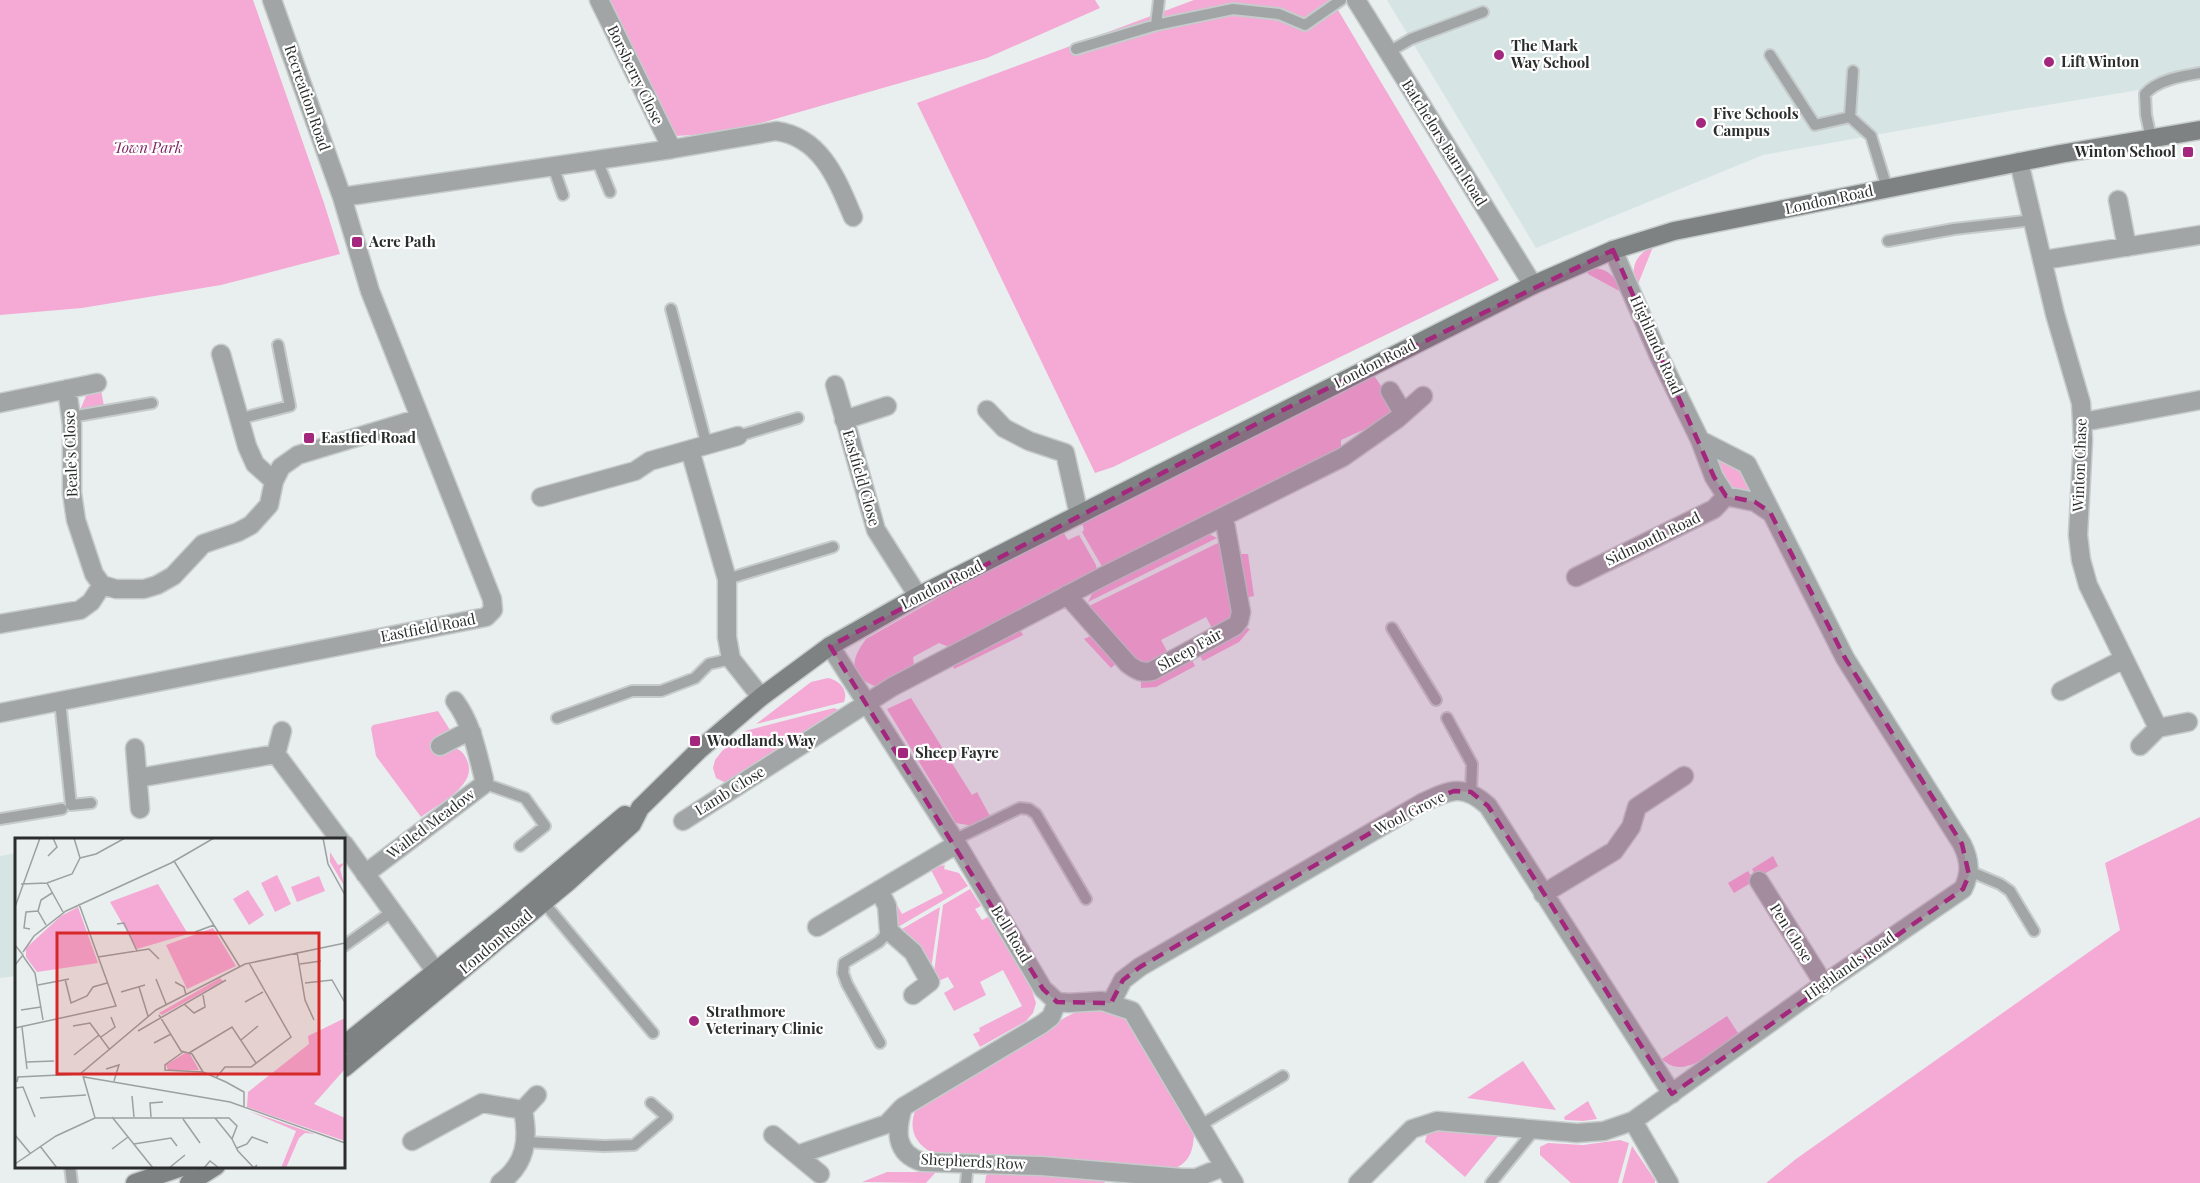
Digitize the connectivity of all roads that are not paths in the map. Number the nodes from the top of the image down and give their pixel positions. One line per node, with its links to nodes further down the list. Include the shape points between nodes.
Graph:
1 (272, 0): 23 (street, Recreation Road)
2 (599, 0): 16 (street, Borsberry Close)
3 (1159, 0): 7 (lane)
4 (1341, 0): 7 (lane, via 1305,25 1279,14 1233,9)
5 (1356, 0): 9 (street, Batchelors Barn Road)
6 (1483, 12): 9 (lane, via 1411,39)
7 (1156, 26): 8 (lane)
8 (1076, 49)
9 (1388, 53): 32 (street, Batchelors Barn Road)
10 (1770, 55): 13 (lane, via 1815,125)
11 (1853, 71): 13 (lane)
12 (2200, 73): 15 (lane, via 2150,88 2145,94)
13 (1850, 117): 20 (lane, via 1871,136)
14 (2200, 130): 15 (street, London Road)
15 (2151, 138): 18 (street, London Road)
16 (672, 149): 17 (street); 25 (street, via 776,131 792,133 806,141 830,167)
17 (597, 160): 19 (street); 21 (lane)
18 (2019, 162): 20 (street, London Road); 26 (street, Winton Chase)
19 (553, 166): 22 (lane); 23 (street)
20 (1887, 188): 30 (street, London Road, via 1674,231)
21 (610, 192)
22 (563, 195)
23 (342, 197): 48 (street, Eastfield Road, via 370,291)
24 (2118, 200): 29 (street)
25 (853, 217)
26 (2034, 220): 28 (lane); 31 (street, Winton Chase)
27 (2200, 235): 29 (street)
28 (1888, 241)
29 (2127, 247): 31 (street)
30 (1613, 250): 32 (street, London Road); 54 (street, Highlands Road)
31 (2044, 260): 52 (street, Winton Chase)
32 (1533, 285): 60 (street, London Road)
33 (671, 309): 55 (lane)
34 (278, 345): 50 (lane, via 290,406)
35 (221, 354): 50 (street)
36 (97, 383): 38 (street, Beale's Close)
37 (835, 385): 51 (street, Eastfield Close)
38 (67, 389): 42 (street, Beale's Close); 47 (street, Beale's Close)
39 (1390, 391): 46 (street)
40 (1423, 396): 46 (street)
41 (2200, 399): 52 (street)
42 (0, 403)
43 (152, 403): 47 (lane)
44 (887, 406): 51 (street, Eastfield Close)
45 (987, 410): 60 (street, via 1004,428 1065,453)
46 (1403, 413): 61 (street, via 1343,457)
47 (71, 417): 65 (street, Beale's Close, via 76,520 87,560)
48 (420, 418): 56 (street, via 298,455 281,467); 76 (street, Eastfield Road, via 492,599 490,614)
49 (798, 418): 53 (lane)
50 (238, 419): 56 (street, via 255,464)
51 (844, 420): 67 (street, Eastfield Close, via 876,530)
52 (2083, 422): 72 (street, Winton Chase, via 2078,506 2080,560)
53 (738, 436): 55 (street)
54 (1700, 440): 57 (street, Highlands Road); 59 (street, via 1747,464)
55 (699, 448): 58 (street, via 650,461 635,471); 64 (street)
56 (274, 481): 65 (street, via 269,505 259,517 238,532 202,544 173,576 144,589 116,590)
57 (1726, 496): 59 (street, via 1755,502); 63 (street, Sidmouth Road, via 1714,509)
58 (541, 497)
59 (1770, 512): 103 (street, via 1845,658 1962,844)
60 (1079, 516): 67 (street, London Road)
61 (1224, 517): 66 (street); 66 (street, Sheep Fair, via 1241,612 1239,621 1152,671 1143,672 1128,664)
62 (833, 547): 64 (lane)
63 (1576, 577)
64 (727, 579): 71 (street)
65 (102, 585): 68 (street, via 80,610)
66 (1067, 595): 78 (street)
67 (918, 596): 70 (street, London Road)
68 (0, 624)
69 (1392, 628): 75 (lane)
70 (830, 646): 74 (street, London Road); 78 (street, Bell Road)
71 (731, 658): 74 (street); 80 (lane, via 710,664 695,678 661,691 632,691)
72 (2124, 659): 73 (street); 83 (street, Winton Chase)
73 (2061, 691)
74 (761, 697): 108 (street, London Road, via 640,808 632,824)
75 (1436, 700)
76 (60, 701): 79 (street, Eastfield Road); 94 (lane, via 71,805)
77 (455, 701): 85 (street, Walled Meadow)
78 (868, 703): 98 (street, Lamb Close); 100 (street, Bell Road)
79 (0, 713)
80 (557, 718)
81 (1447, 718): 93 (lane, via 1472,764)
82 (2188, 722): 83 (street)
83 (2158, 728): 87 (street)
84 (282, 731): 89 (street)
85 (472, 733): 86 (street); 92 (street, Walled Meadow)
86 (440, 746)
87 (2140, 746)
88 (135, 748): 91 (street)
89 (276, 754): 91 (street); 99 (street)
90 (1684, 776): 107 (street, via 1637,807 1631,827 1614,851)
91 (138, 778): 96 (street)
92 (483, 783): 101 (lane, via 525,798 545,826); 104 (street, Walled Meadow)
93 (1471, 792): 107 (street, via 1488,806); 119 (street, Wool Grove, via 1454,790 1422,803 1140,967 1123,980)
94 (91, 803)
95 (62, 809): 97 (lane)
96 (140, 809)
97 (0, 819)
98 (683, 821)
99 (339, 838)
100 (955, 842): 106 (street); 109 (lane, via 1020,808 1029,809 1036,814); 118 (street, Bell Road, via 1043,989)
101 (520, 846)
102 (349, 862): 104 (street)
103 (1969, 871): 113 (lane, via 2010,891); 116 (street, Highlands Road, via 1963,889)
104 (365, 874): 110 (street)
105 (1759, 881): 116 (street, Pen Close)
106 (879, 890): 111 (street); 112 (street, via 887,906)
107 (1543, 894): 125 (street)
108 (538, 897): 115 (street, London Road); 120 (lane)
109 (1086, 899)
110 (393, 911): 114 (lane); 115 (street)
111 (817, 927)
112 (889, 931): 117 (street, via 913,951 930,982); 121 (lane, via 879,942 844,963 843,973)
113 (2034, 931)
114 (345, 945)
115 (441, 978): 122 (street, London Road); 123 (street, London Road)
116 (1824, 984): 125 (street, Highlands Road)
117 (913, 995)
118 (1057, 1002): 119 (street); 128 (street, via 1051,1017 1042,1024)
119 (1111, 1003): 131 (street, via 1132,1011)
120 (653, 1033)
121 (880, 1043)
122 (345, 1044)
123 (345, 1067)
124 (1283, 1076): 131 (lane)
125 (1672, 1094): 130 (street, Highlands Road)
126 (537, 1095): 129 (street)
127 (651, 1103): 135 (lane, via 667,1117 634,1144)
128 (903, 1107): 136 (street, via 887,1124); 137 (street, Shepherds Row, via 897,1126 907,1154 922,1162)
129 (523, 1110): 134 (street, via 482,1103); 135 (street)
130 (1633, 1121): 132 (street, Highlands Road, via 1591,1132); 152 (street)
131 (1199, 1126): 138 (street)
132 (1535, 1129): 150 (street, Highlands Road, via 1437,1121 1412,1128); 151 (lane)
133 (773, 1135): 136 (street)
134 (412, 1141)
135 (527, 1142): 147 (street, via 514,1173)
136 (797, 1155): 142 (street)
137 (968, 1163): 143 (street, Shepherds Row, via 1041,1166); 148 (lane)
138 (1223, 1167): 143 (street, Shepherds Row, via 1196,1178); 149 (street)
139 (70, 1168): 144 (lane)
140 (182, 1168): 145 (street)
141 (208, 1172): 146 (street)
142 (820, 1174)
143 (1132, 1178)
144 (72, 1183)
145 (135, 1183)
146 (189, 1183)
147 (500, 1183)
148 (966, 1183)
149 (1234, 1183)
150 (1358, 1183)
151 (1491, 1183)
152 (1669, 1183)

